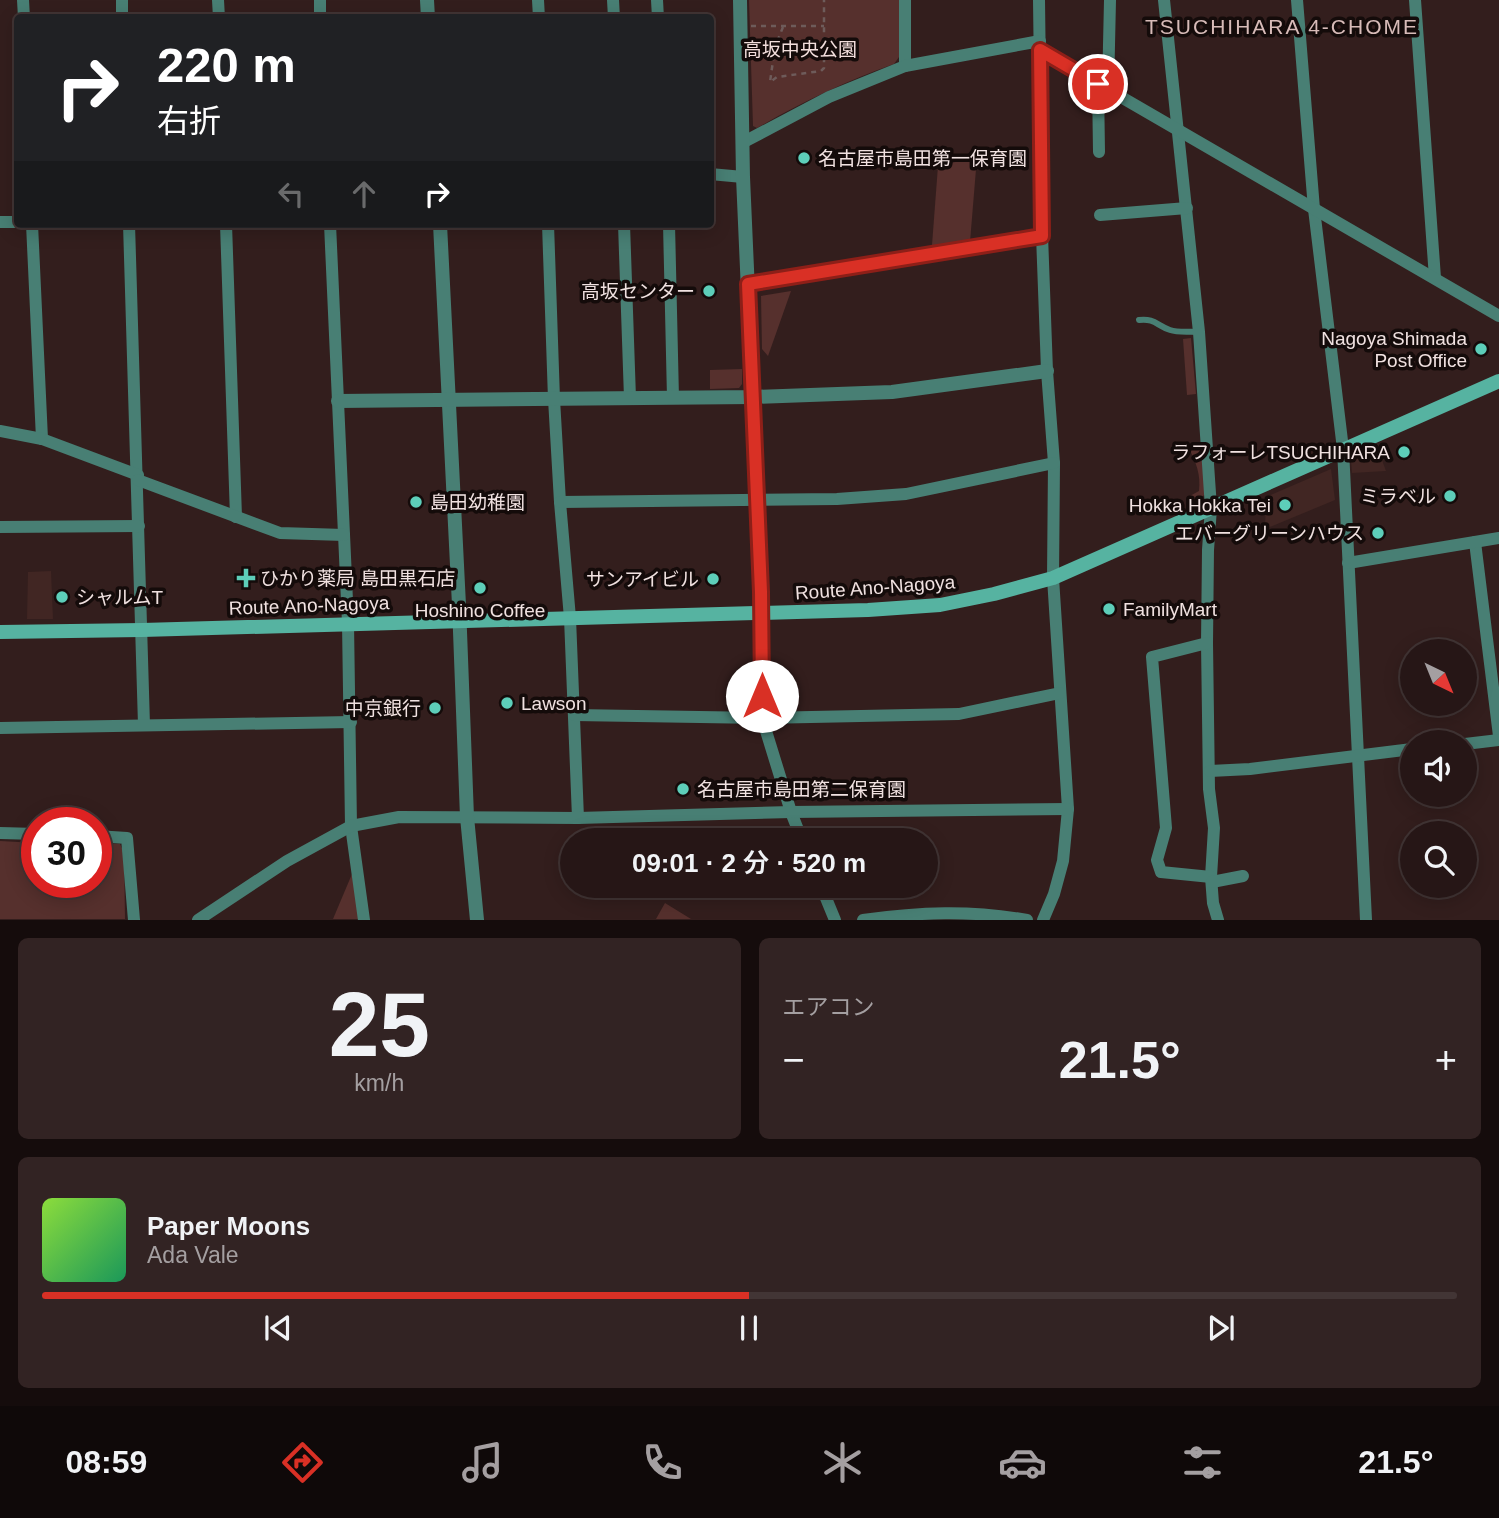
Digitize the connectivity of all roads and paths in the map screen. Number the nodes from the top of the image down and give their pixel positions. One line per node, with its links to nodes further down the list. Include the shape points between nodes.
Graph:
1 (740, 0): 16 (street)
2 (824, 0): 10 (path)
3 (905, 0): 13 (street)
4 (1039, 0): 12 (street)
5 (1110, 0): 14 (street)
6 (1164, 0): 15 (street)
7 (1297, 0): 21 (street)
8 (1415, 0): 32 (street)
9 (748, 26): 11 (path)
10 (824, 26): 11 (path); 11 (path, via 824,68 770,82)
11 (783, 27)
12 (1040, 46): 13 (street); 14 (street); 31 (street)
13 (905, 66): 16 (street, via 829,97)
14 (1103, 87): 15 (street); 17 (street)
15 (1179, 131): 20 (street); 21 (street)
16 (742, 143): 19 (street)
17 (1099, 152)
18 (714, 174): 19 (street)
19 (743, 177): 33 (street)
20 (1186, 208): 22 (street); 36 (street)
21 (1314, 209): 32 (street); 47 (street)
22 (1100, 215)
23 (32, 228): 46 (street)
24 (129, 228): 49 (street)
25 (226, 228): 53 (street)
26 (330, 228): 43 (street)
27 (440, 228): 44 (street)
28 (548, 228): 42 (street)
29 (624, 228): 40 (street)
30 (669, 228): 41 (street)
31 (1042, 236): 33 (street); 37 (street)
32 (1435, 278): 34 (street)
33 (748, 284): 39 (street)
34 (1499, 316)
35 (1139, 320): 36 (lane, via 1157,321 1167,330)
36 (1199, 332): 52 (street)
37 (1047, 371): 39 (street, via 892,392); 48 (street)
38 (1499, 381): 47 (main road, Route Ano-Nagoya)
39 (753, 397): 41 (street); 50 (street)
40 (630, 398): 41 (street); 42 (street)
41 (673, 398)
42 (554, 399): 44 (street); 51 (street)
43 (338, 401): 44 (street); 56 (street)
44 (448, 402): 63 (street)
45 (0, 432): 46 (street)
46 (43, 439): 49 (street)
47 (1343, 449): 52 (main road, Route Ano-Nagoya); 59 (street)
48 (1054, 463): 50 (street, via 906,494); 60 (street)
49 (138, 477): 53 (street); 54 (street)
50 (757, 498): 51 (street); 61 (street)
51 (560, 502): 62 (street)
52 (1211, 508): 60 (main road, Route Ano-Nagoya); 67 (street)
53 (236, 517): 56 (street, via 280,534)
54 (139, 526): 55 (street); 65 (street)
55 (0, 527)
56 (344, 535): 64 (street)
57 (1499, 538): 58 (street)
58 (1475, 542): 59 (street); 74 (street)
59 (1348, 563): 77 (street)
60 (1053, 578): 61 (main road, Route Ano-Nagoya, via 940,605); 68 (street)
61 (762, 613): 62 (main road, Route Ano-Nagoya); 70 (street)
62 (570, 618): 63 (main road, Route Ano-Nagoya); 69 (street)
63 (460, 620): 64 (main road, Route Ano-Nagoya); 81 (street)
64 (348, 623): 65 (main road, Route Ano-Nagoya); 71 (street)
65 (142, 630): 66 (main road, Route Ano-Nagoya); 72 (street)
66 (0, 632)
67 (1207, 643): 78 (street); 89 (street, via 1152,657 1166,828 1158,850 1158,868 1168,874)
68 (1060, 693): 70 (street, via 959,714); 79 (street)
69 (574, 715): 70 (street); 82 (street)
70 (762, 718): 80 (street)
71 (351, 722): 72 (street); 83 (street)
72 (145, 725): 73 (street)
73 (0, 728)
74 (1499, 738): 75 (street)
75 (1477, 742)
76 (1400, 750): 77 (street)
77 (1358, 754): 78 (street); 100 (street)
78 (1210, 771): 89 (street)
79 (1068, 809): 80 (street); 98 (street, via 1063,860)
80 (791, 812): 82 (street); 84 (street)
81 (467, 817): 82 (street); 83 (street, via 399,817); 94 (street)
82 (578, 818)
83 (351, 826): 92 (street); 93 (street)
84 (797, 828)
85 (0, 833): 86 (street)
86 (21, 834)
87 (112, 837): 91 (street, via 127,838)
88 (1243, 876): 89 (street)
89 (1211, 880): 99 (street)
90 (826, 898): 95 (street)
91 (134, 919)
92 (198, 919)
93 (363, 919)
94 (477, 919)
95 (835, 919)
96 (863, 919): 97 (street, via 959,911)
97 (1027, 919)
98 (1043, 919)
99 (1218, 919)
100 (1366, 919)

